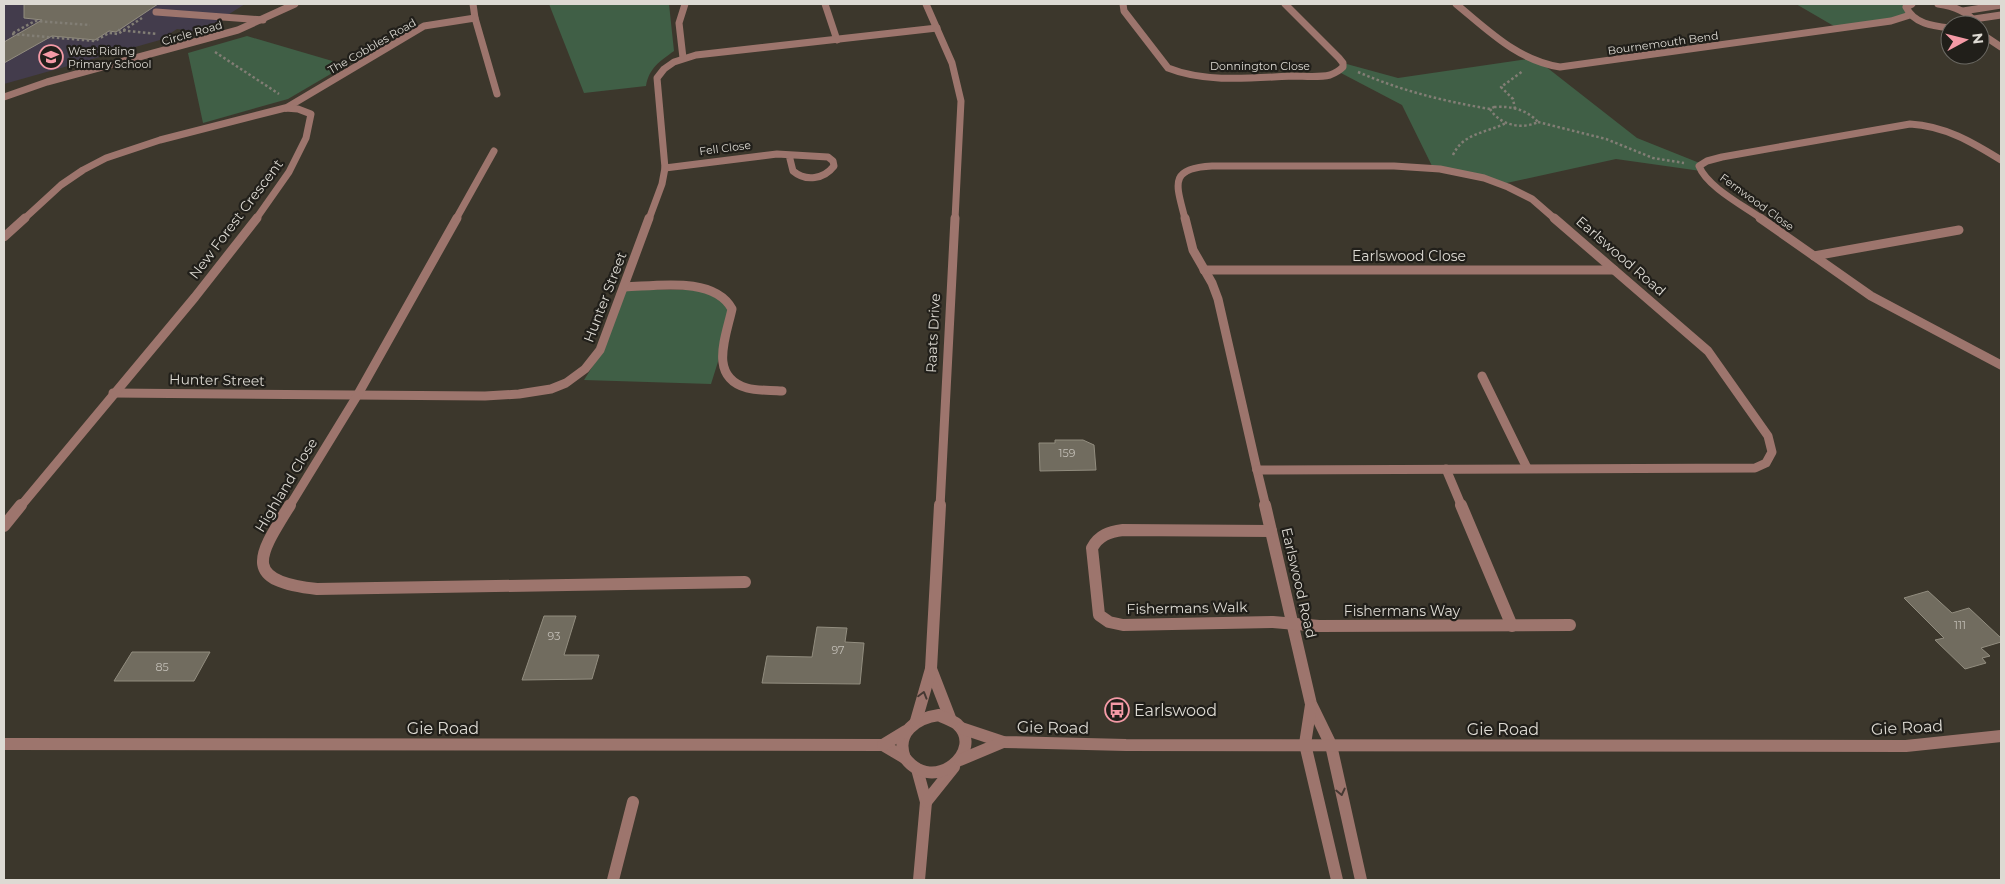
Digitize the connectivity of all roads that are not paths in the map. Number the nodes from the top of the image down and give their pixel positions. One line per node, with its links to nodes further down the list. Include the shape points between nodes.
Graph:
1 (295, 4): 17 (street, Circle Road)
2 (472, 4): 16 (street)
3 (684, 4): 23 (street, via 679,23)
4 (825, 4): 22 (street)
5 (926, 4): 21 (street, Raats Drive)
6 (1123, 4): 7 (street, Donnington Close, via 1124,11 1168,68 1181,74 1314,76 1333,74 1343,67 1339,58)
7 (1285, 4)
8 (1456, 4): 18 (street, Bournemouth Bend, via 1518,54 1546,66 1573,66)
9 (1911, 4): 14 (street, via 1906,10)
10 (1938, 4): 12 (street)
11 (2001, 5): 12 (street)
12 (1963, 11): 15 (street)
13 (156, 12): 17 (street)
14 (1910, 15): 18 (street, Bournemouth Bend); 19 (street)
15 (1967, 15)
16 (475, 18): 24 (street); 26 (street, The Cobbles Road, via 424,26)
17 (263, 20): 25 (street, Circle Road)
18 (1891, 21): 19 (street, Bournemouth Bend)
19 (1925, 23): 20 (street)
20 (1940, 26)
21 (937, 28): 22 (street, Hunter Street); 51 (street, Raats Drive, via 955,70 960,102)
22 (837, 40): 23 (street, Hunter Street)
23 (683, 58): 30 (street, Hunter Street, via 662,69 657,78)
24 (497, 94)
25 (4, 97)
26 (286, 108): 32 (street, New Forest Crescent, via 160,140 100,160 61,185); 40 (street, New Forest Crescent, via 308,112 311,118 296,161 224,262)
27 (494, 151): 41 (street, Highland Close)
28 (789, 155): 28 (street, Fell Close, via 828,157 834,166 829,174 802,176 791,167); 30 (street, Fell Close, via 750,156)
29 (2001, 160): 33 (street, Fernwood Close, via 1950,130 1910,124 1722,157 1699,166 1711,183)
30 (665, 168): 36 (street, Hunter Street)
31 (1959, 230): 33 (street)
32 (4, 237)
33 (1814, 256): 37 (street, Fernwood Close, via 1871,296)
34 (1204, 270): 35 (street, Earlswood Close); 35 (street, Earlswood Road, via 1192,250 1177,184 1186,170 1212,166 1432,166 1494,181 1532,199); 44 (street, Earlswood Road, via 1218,299)
35 (1614, 270): 42 (street, Earlswood Road, via 1708,351 1768,436 1773,447 1772,457 1765,465 1755,468)
36 (625, 287): 39 (street, via 682,286 719,293 732,309 722,360 724,372 747,388); 41 (street, Hunter Street, via 600,350 584,372 568,382 539,391 500,394)
37 (2001, 365)
38 (1482, 376): 42 (street)
39 (782, 391)
40 (114, 393): 41 (street, Hunter Street); 45 (street, New Forest Crescent)
41 (356, 396): 47 (street, Highland Close, via 267,542 262,559 267,573 280,582 317,589)
42 (1527, 468): 43 (street, Earlswood Road)
43 (1446, 469): 44 (street, Earlswood Road); 50 (street)
44 (1257, 470): 46 (street, Earlswood Road)
45 (4, 526)
46 (1271, 531): 48 (street, Earlswood Road); 48 (street, Fishermans Walk, via 1108,532 1097,538 1092,548 1099,615 1109,622 1123,625)
47 (745, 582)
48 (1292, 624): 50 (street, Fishermans Way); 52 (street, Earlswood Road)
49 (1570, 625): 50 (street, Fishermans Way)
50 (1512, 626)
51 (931, 670): 53 (street, Raats Drive); 54 (street, Raats Drive, one-way to 51)
52 (1311, 704): 60 (street, Earlswood Road); 62 (street, Earlswood Road)
53 (950, 718): 54 (street, via 927,716); 55 (street)
54 (916, 721): 56 (street)
55 (961, 728): 58 (street, Gie Road); 64 (street, via 966,744)
56 (906, 731): 61 (street); 63 (street, via 902,744)
57 (2001, 736): 62 (street, Gie Road, via 1906,746)
58 (1004, 742): 60 (street, Gie Road); 64 (street, Gie Road)
59 (4, 744): 61 (street, Gie Road)
60 (1305, 744): 62 (street, Gie Road); 70 (street)
61 (883, 745): 63 (street)
62 (1330, 745): 71 (street, Earlswood Road, one-way to 71)
63 (905, 758): 65 (street)
64 (957, 763): 65 (street, via 938,773); 67 (street)
65 (917, 769): 67 (street)
66 (633, 802): 68 (street)
67 (926, 802): 69 (street)
68 (613, 880)
69 (918, 880)
70 (1336, 880)
71 (1361, 880)

